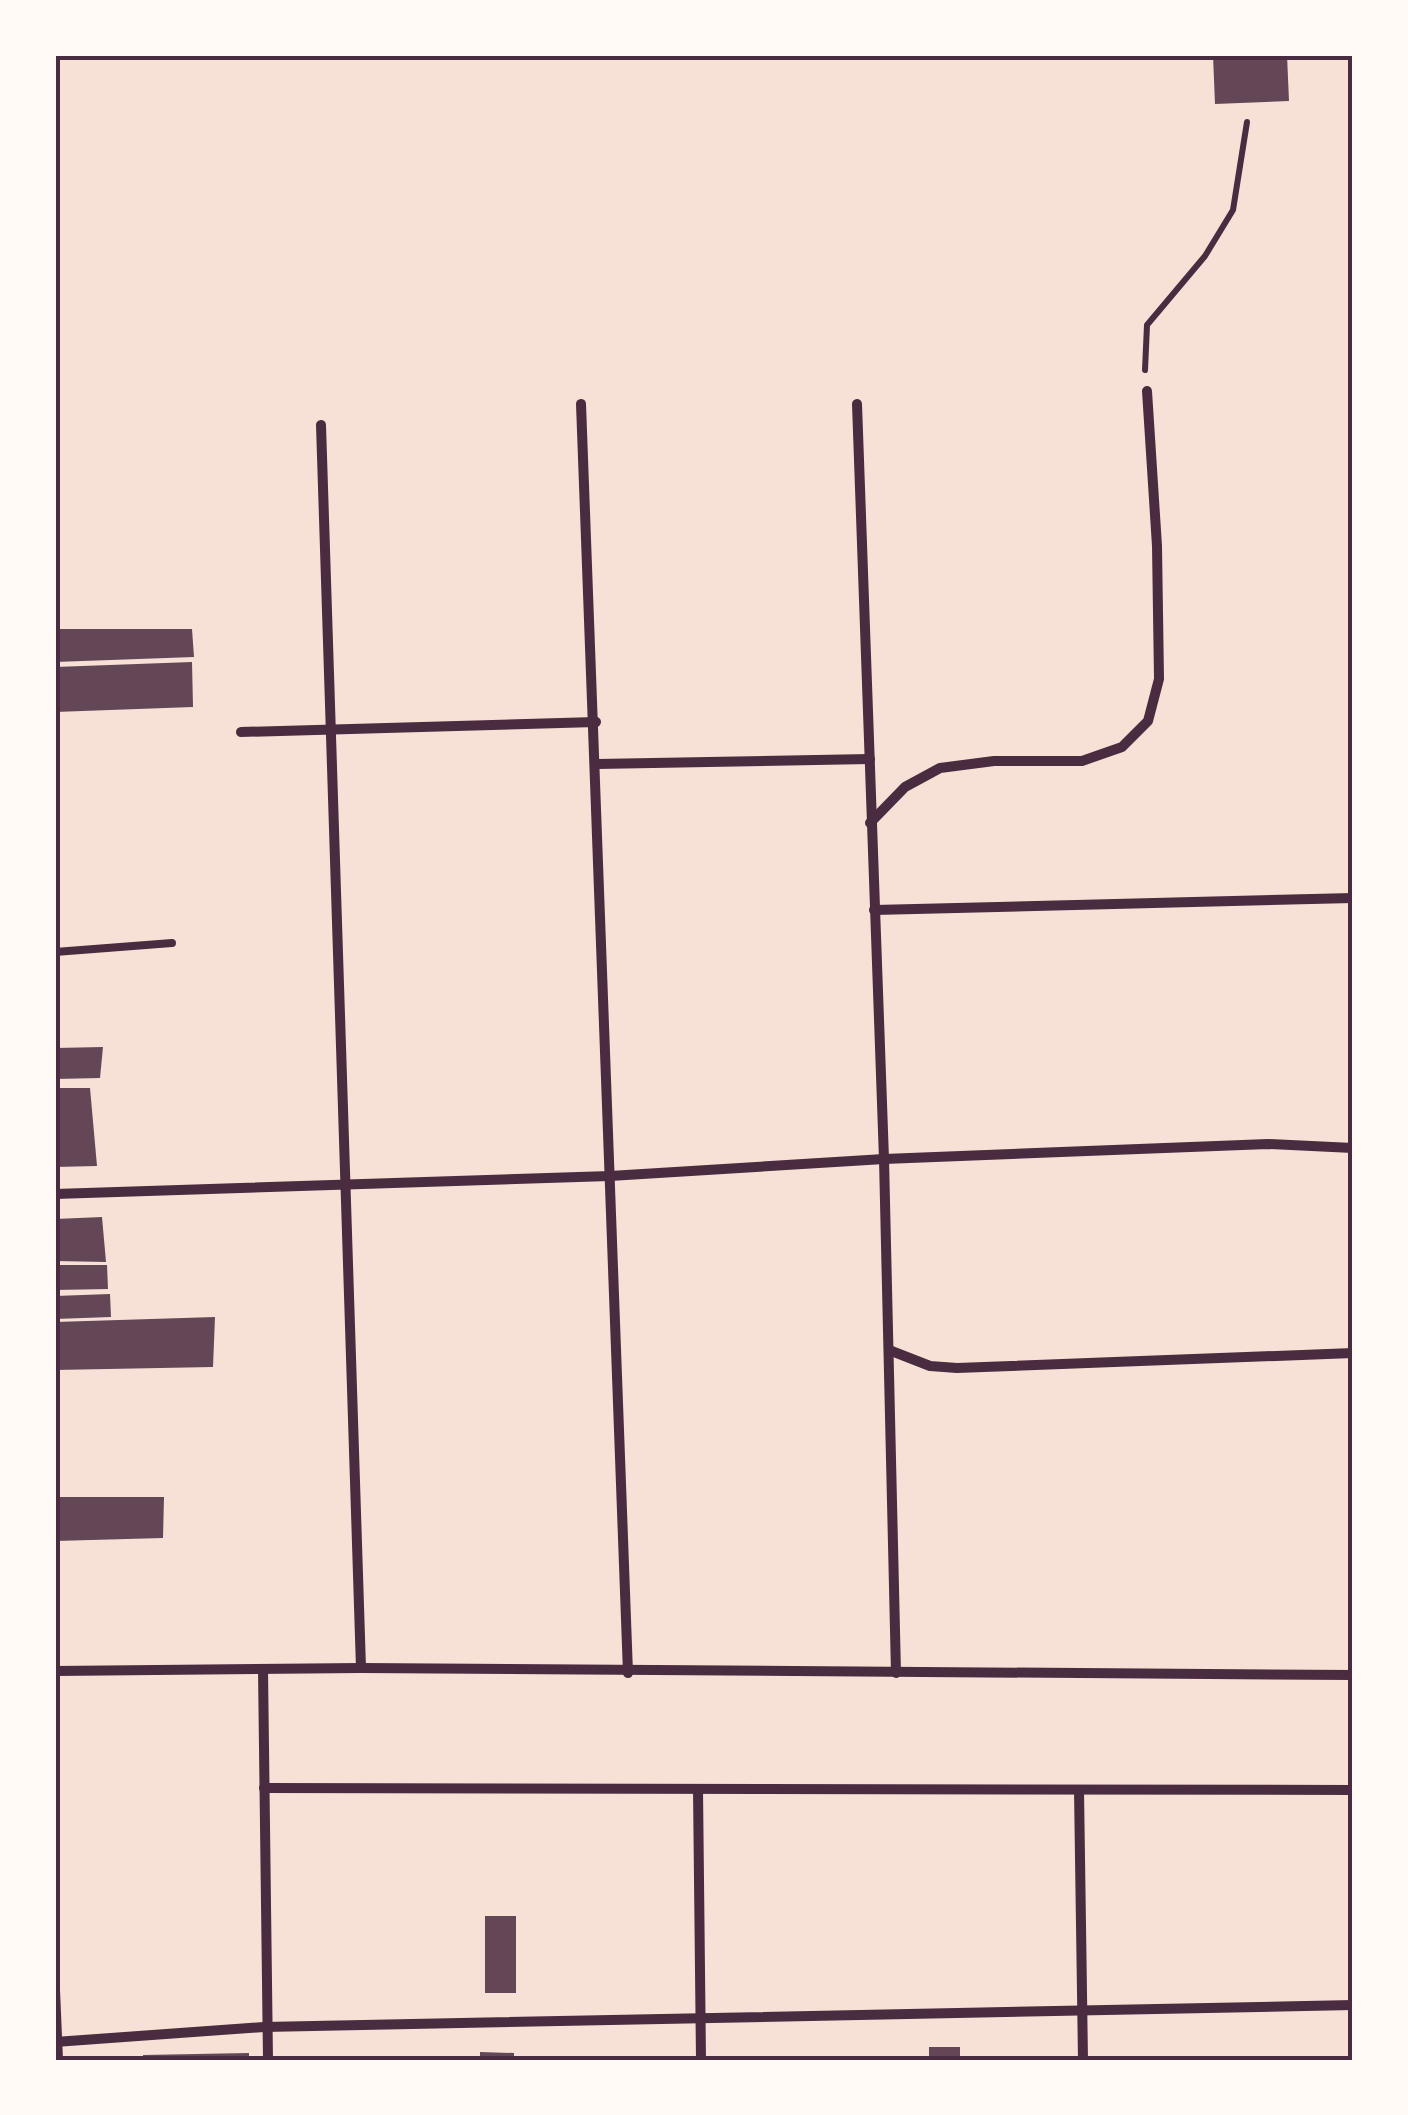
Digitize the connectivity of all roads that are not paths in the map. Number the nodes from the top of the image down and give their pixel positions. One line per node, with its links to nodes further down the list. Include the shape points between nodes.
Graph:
1 (1147, 391): 10 (street, via 1159,678 1148,721 1122,747 1082,760 940,768 905,787)
2 (581, 404): 5 (street)
3 (856, 404): 8 (street)
4 (321, 424): 6 (street)
5 (596, 722): 6 (street); 9 (street)
6 (333, 730): 7 (street); 18 (street)
7 (241, 732)
8 (870, 760): 9 (street); 10 (street)
9 (597, 764): 17 (street)
10 (870, 824): 12 (street)
11 (1353, 898): 12 (street)
12 (874, 910): 16 (street)
13 (172, 944): 14 (lane)
14 (55, 952)
15 (1353, 1148): 16 (street, via 1268,1144)
16 (884, 1160): 17 (street); 20 (street)
17 (610, 1176): 18 (street); 25 (street)
18 (342, 1182): 19 (street); 22 (street)
19 (55, 1194)
20 (889, 1350): 21 (street, via 956,1368); 26 (street)
21 (1353, 1353)
22 (361, 1668): 23 (street); 25 (street)
23 (264, 1669): 24 (street); 28 (street)
24 (55, 1671)
25 (628, 1672): 26 (street)
26 (896, 1673): 27 (street)
27 (1353, 1675)
28 (264, 1788): 29 (street); 36 (street)
29 (698, 1789): 30 (street); 35 (street)
30 (1079, 1790): 31 (street); 34 (street)
31 (1353, 1790)
32 (55, 1990): 37 (street)
33 (1353, 2004): 34 (street)
34 (1082, 2010): 35 (street); 41 (street)
35 (700, 2018): 36 (street); 40 (street)
36 (268, 2027): 37 (street); 39 (street)
37 (56, 2041): 38 (street)
38 (58, 2060)
39 (268, 2060)
40 (700, 2060)
41 (1082, 2060)

